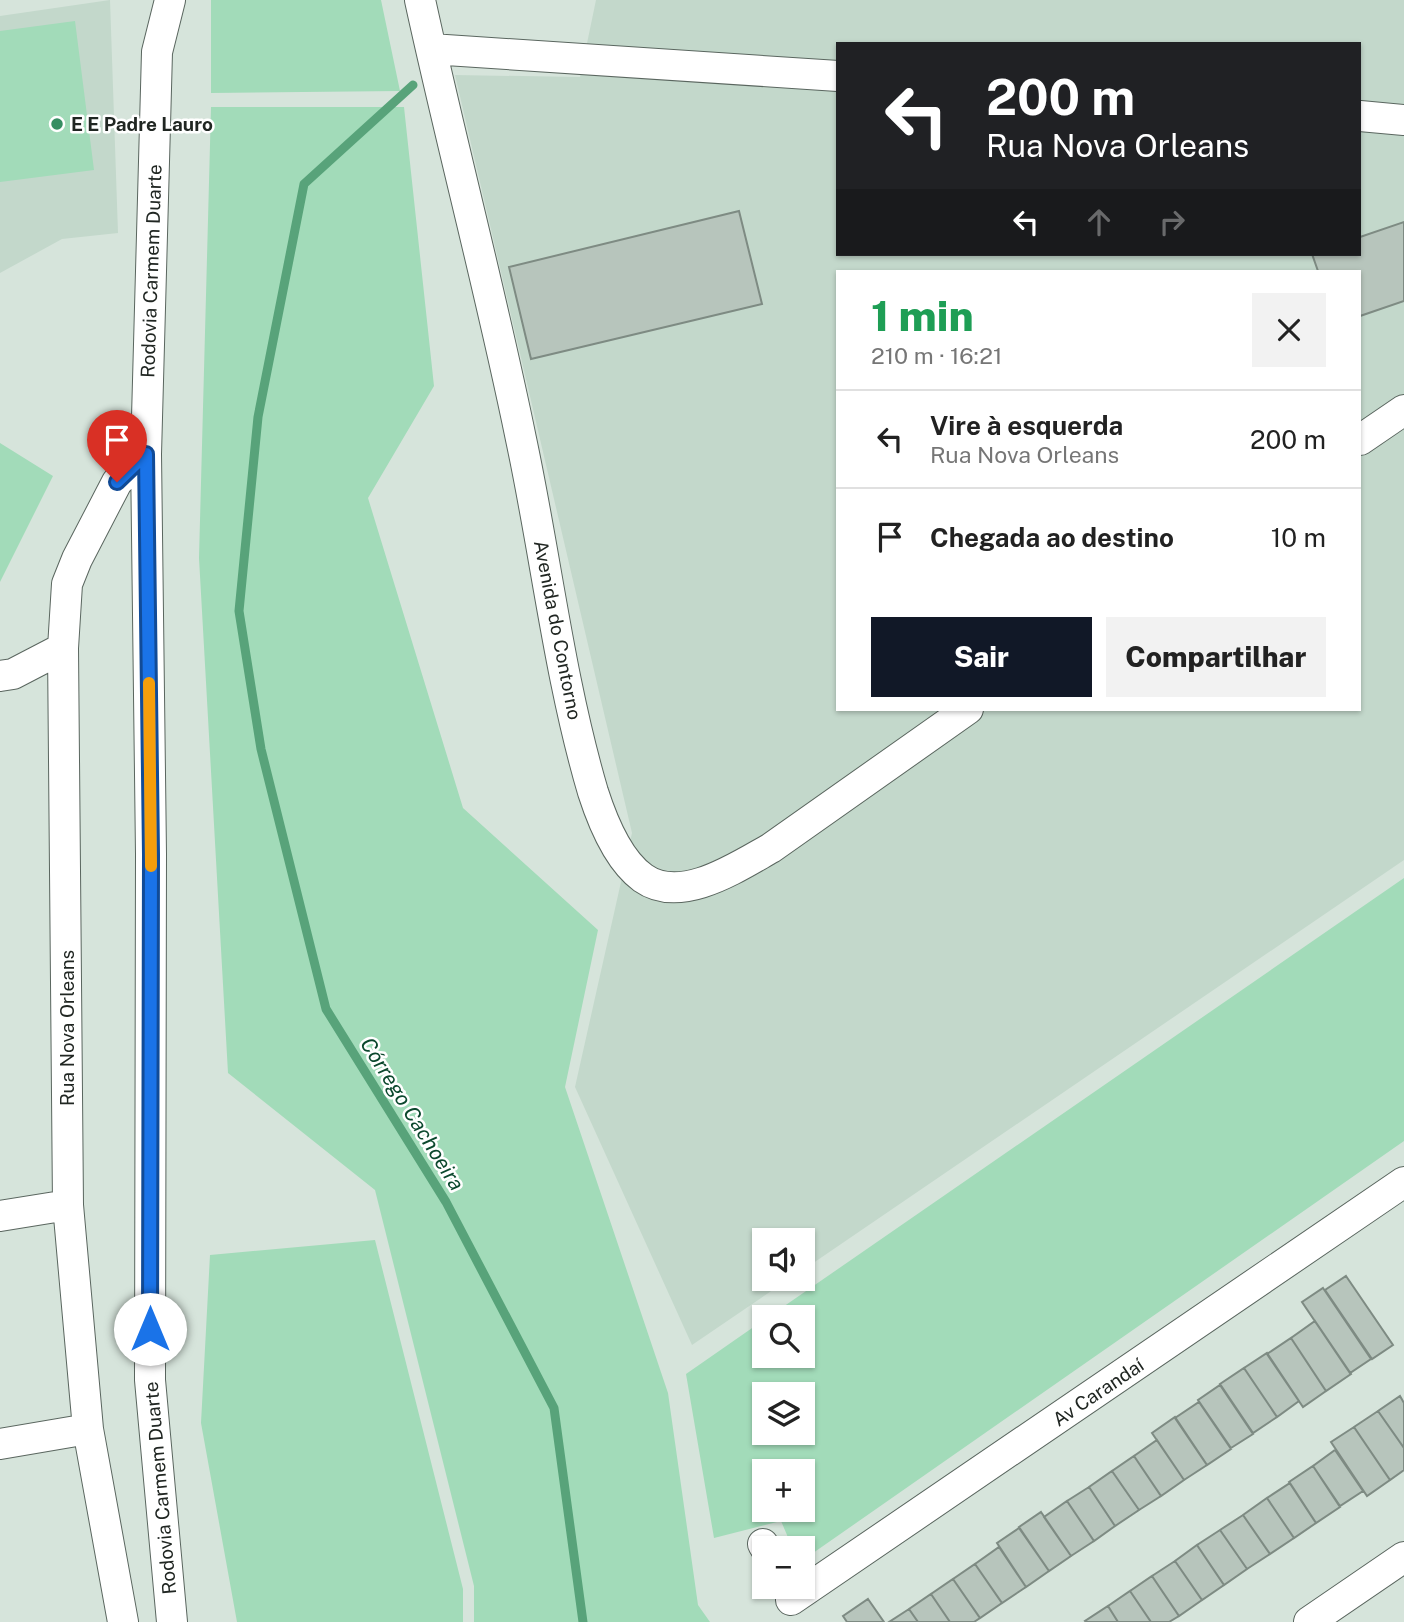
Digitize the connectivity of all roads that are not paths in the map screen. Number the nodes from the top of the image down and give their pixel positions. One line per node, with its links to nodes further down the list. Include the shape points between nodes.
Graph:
1 (146, 0): 5 (street, Rodovia Carmem Duarte)
2 (170, 0): 5 (street, Rodovia Carmem Duarte)
3 (420, 0): 4 (street, Avenida do Contorno)
4 (431, 49): 6 (street); 14 (street, Avenida do Contorno, via 521,438 579,737 594,794 611,836 632,868 644,879 674,887 737,867 771,848)
5 (157, 52): 11 (street, Rodovia Carmem Duarte)
6 (836, 76)
7 (1361, 116): 8 (street)
8 (1404, 120)
9 (1404, 410): 10 (street)
10 (1361, 439)
11 (146, 454): 12 (street, Rua Nova Orleans, via 117,482 78,559 68,584); 23 (street, Rodovia Carmem Duarte, via 150,1380)
12 (62, 648): 13 (street, via 13,674); 16 (street, Rua Nova Orleans)
13 (0, 676)
14 (965, 711)
15 (1404, 1182): 21 (street, Av Carandaí)
16 (68, 1205): 17 (street); 18 (street, Rua Nova Orleans)
17 (0, 1216)
18 (88, 1429): 19 (street); 22 (street, Rua Nova Orleans)
19 (0, 1444)
20 (1404, 1557): 24 (street)
21 (793, 1603)
22 (123, 1622)
23 (172, 1622)
24 (1309, 1622)

